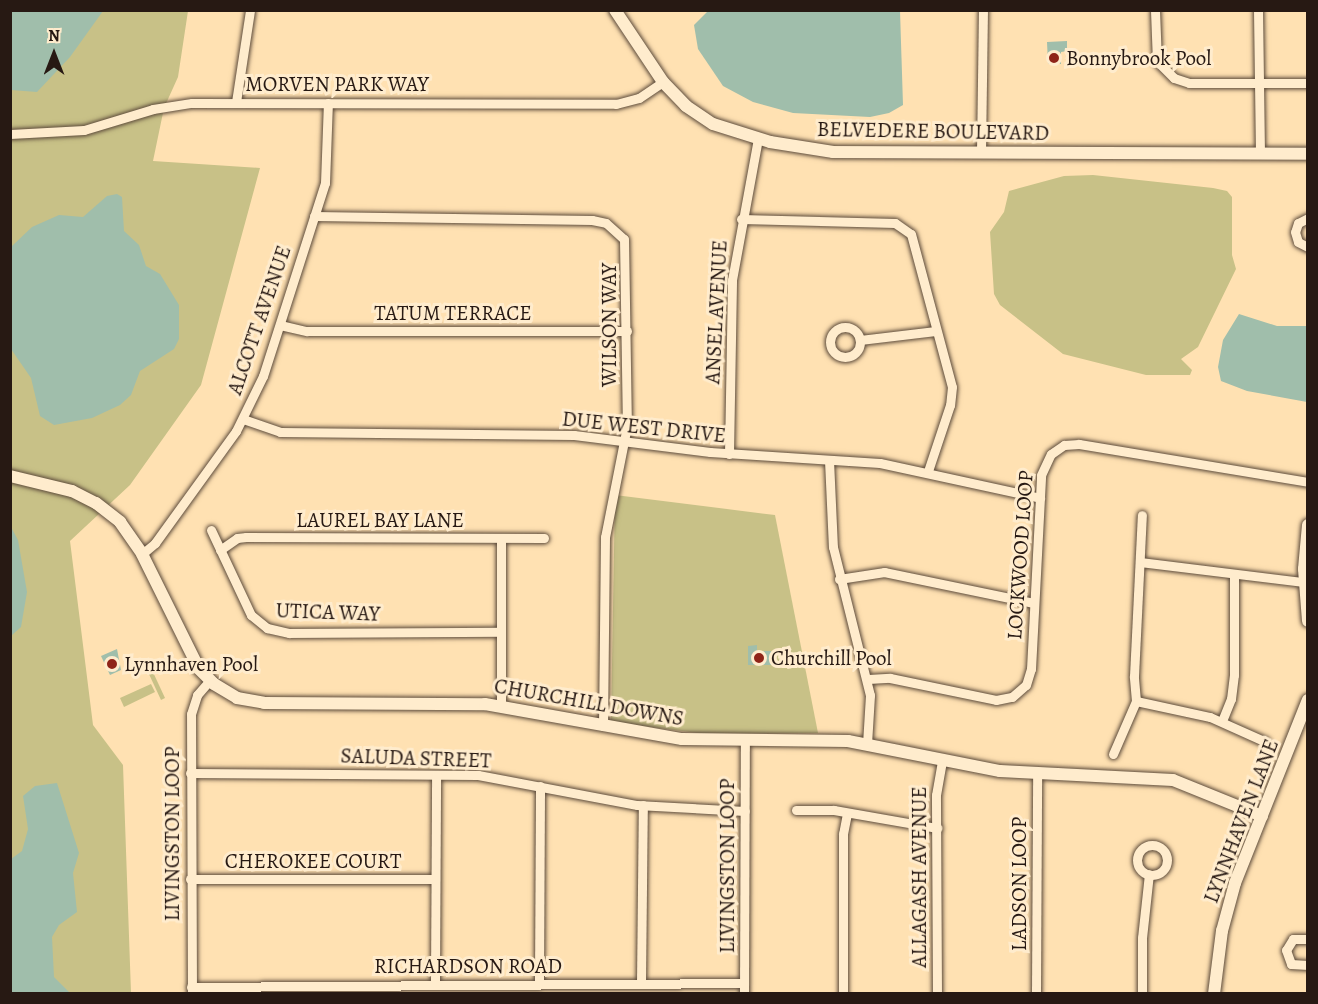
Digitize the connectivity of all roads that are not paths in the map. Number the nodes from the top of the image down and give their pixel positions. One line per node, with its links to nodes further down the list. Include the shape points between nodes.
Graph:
1 (250, 10): 9 (street)
2 (615, 10): 6 (street, BELVEDERE BOULEVARD)
3 (983, 10): 13 (street)
4 (1155, 10): 7 (street, via 1157,61 1173,78 1189,83)
5 (1258, 10): 7 (street)
6 (663, 82): 10 (street, MORVEN PARK WAY, via 639,98 616,104); 12 (street, BELVEDERE BOULEVARD, via 686,106 713,124)
7 (1259, 83): 8 (street); 14 (street)
8 (1308, 83)
9 (236, 102): 10 (street, MORVEN PARK WAY); 11 (street, MORVEN PARK WAY, via 172,105 84,130)
10 (328, 103): 16 (street, ALCOTT AVENUE, via 327,171)
11 (10, 134)
12 (758, 138): 13 (street, BELVEDERE BOULEVARD, via 833,152); 18 (street, ANSEL AVENUE)
13 (981, 152): 14 (street, BELVEDERE BOULEVARD)
14 (1260, 154): 15 (street, BELVEDERE BOULEVARD)
15 (1308, 154)
16 (314, 216): 20 (street, ALCOTT AVENUE); 21 (street, WILSON WAY, via 606,223 624,239 627,252)
17 (1308, 218): 19 (street, via 1298,223 1294,232 1298,242)
18 (741, 219): 22 (street, via 903,226 915,243); 26 (street, ANSEL AVENUE, via 730,308)
19 (1308, 247)
20 (280, 325): 21 (street, TATUM TERRACE, via 307,331); 24 (street, ALCOTT AVENUE)
21 (627, 331): 25 (street, WILSON WAY)
22 (935, 332): 23 (street); 28 (street, via 950,376 952,396)
23 (860, 340)
24 (243, 419): 25 (street, DUE WEST DRIVE, via 280,432 551,435); 38 (street, ALCOTT AVENUE, via 161,535)
25 (625, 442): 26 (street, DUE WEST DRIVE); 52 (street, WILSON WAY, via 607,521)
26 (729, 454): 27 (street, DUE WEST DRIVE)
27 (830, 460): 28 (street, DUE WEST DRIVE); 41 (street, via 830,522)
28 (928, 471): 31 (street, DUE WEST DRIVE)
29 (10, 477): 38 (street, CHURCHILL DOWNS, via 65,489 96,503 129,532)
30 (1308, 482): 31 (street, LOCKWOOD LOOP, via 1071,444 1057,449 1046,461)
31 (1040, 498): 43 (street, LOCKWOOD LOOP)
32 (1142, 515): 39 (street)
33 (1308, 525): 42 (street)
34 (211, 530): 37 (street, UTICA WAY)
35 (501, 538): 36 (street, LAUREL BAY LANE); 37 (street, LAUREL BAY LANE, via 246,537 237,538); 45 (street)
36 (544, 538)
37 (220, 550): 45 (street, UTICA WAY, via 251,615 277,631)
38 (142, 554): 47 (street, CHURCHILL DOWNS, via 194,660)
39 (1140, 562): 40 (street); 48 (street)
40 (1234, 575): 42 (street); 51 (street, via 1232,699)
41 (839, 579): 43 (street, via 884,572); 46 (street)
42 (1304, 582): 44 (street)
43 (1034, 603): 46 (street, LOCKWOOD LOOP, via 1029,679 1012,697 996,700 890,678)
44 (1308, 621)
45 (501, 632): 50 (street)
46 (868, 679): 55 (street, via 871,723)
47 (210, 680): 50 (street, CHURCHILL DOWNS, via 237,698 264,703 471,703); 58 (street, LIVINGSTON LOOP, via 192,705)
48 (1136, 701): 51 (street); 56 (street)
49 (1307, 702): 66 (street, LYNNHAVEN LANE)
50 (501, 707): 52 (street, CHURCHILL DOWNS)
51 (1222, 721): 54 (street)
52 (603, 726): 53 (street, CHURCHILL DOWNS, via 682,739)
53 (745, 739): 55 (street, CHURCHILL DOWNS, via 829,739); 64 (street, LIVINGSTON LOOP)
54 (1266, 742)
55 (867, 744): 57 (street, CHURCHILL DOWNS)
56 (1113, 754)
57 (942, 761): 60 (street, CHURCHILL DOWNS); 67 (street, ALLAGASH AVENUE, via 936,782)
58 (190, 773): 59 (street, SALUDA STREET); 69 (street, LIVINGSTON LOOP)
59 (436, 775): 61 (street, SALUDA STREET, via 478,775); 70 (street)
60 (1037, 775): 66 (street, CHURCHILL DOWNS, via 1173,780); 81 (street, LADSON LOOP)
61 (540, 786): 62 (street, SALUDA STREET); 73 (street)
62 (643, 805): 64 (street, SALUDA STREET); 74 (street)
63 (796, 810): 65 (street)
64 (745, 811): 75 (street, LIVINGSTON LOOP)
65 (847, 813): 67 (street); 79 (street, via 843,834)
66 (1262, 816): 83 (street, LYNNHAVEN LANE, via 1227,907)
67 (937, 828): 80 (street, ALLAGASH AVENUE)
68 (1149, 874): 82 (street, via 1142,938)
69 (190, 879): 70 (street, CHEROKEE COURT); 77 (street, LIVINGSTON LOOP)
70 (435, 879): 76 (street)
71 (1308, 939): 72 (street, via 1293,939 1286,950 1291,964)
72 (1308, 965)
73 (538, 983): 74 (street, RICHARDSON ROAD); 76 (street, RICHARDSON ROAD)
74 (641, 983): 75 (street, RICHARDSON ROAD)
75 (744, 983): 78 (street, LIVINGSTON LOOP)
76 (435, 984): 77 (street, RICHARDSON ROAD)
77 (192, 990)
78 (744, 993)
79 (843, 993)
80 (937, 993)
81 (1036, 993)
82 (1142, 993)
83 (1214, 993)

